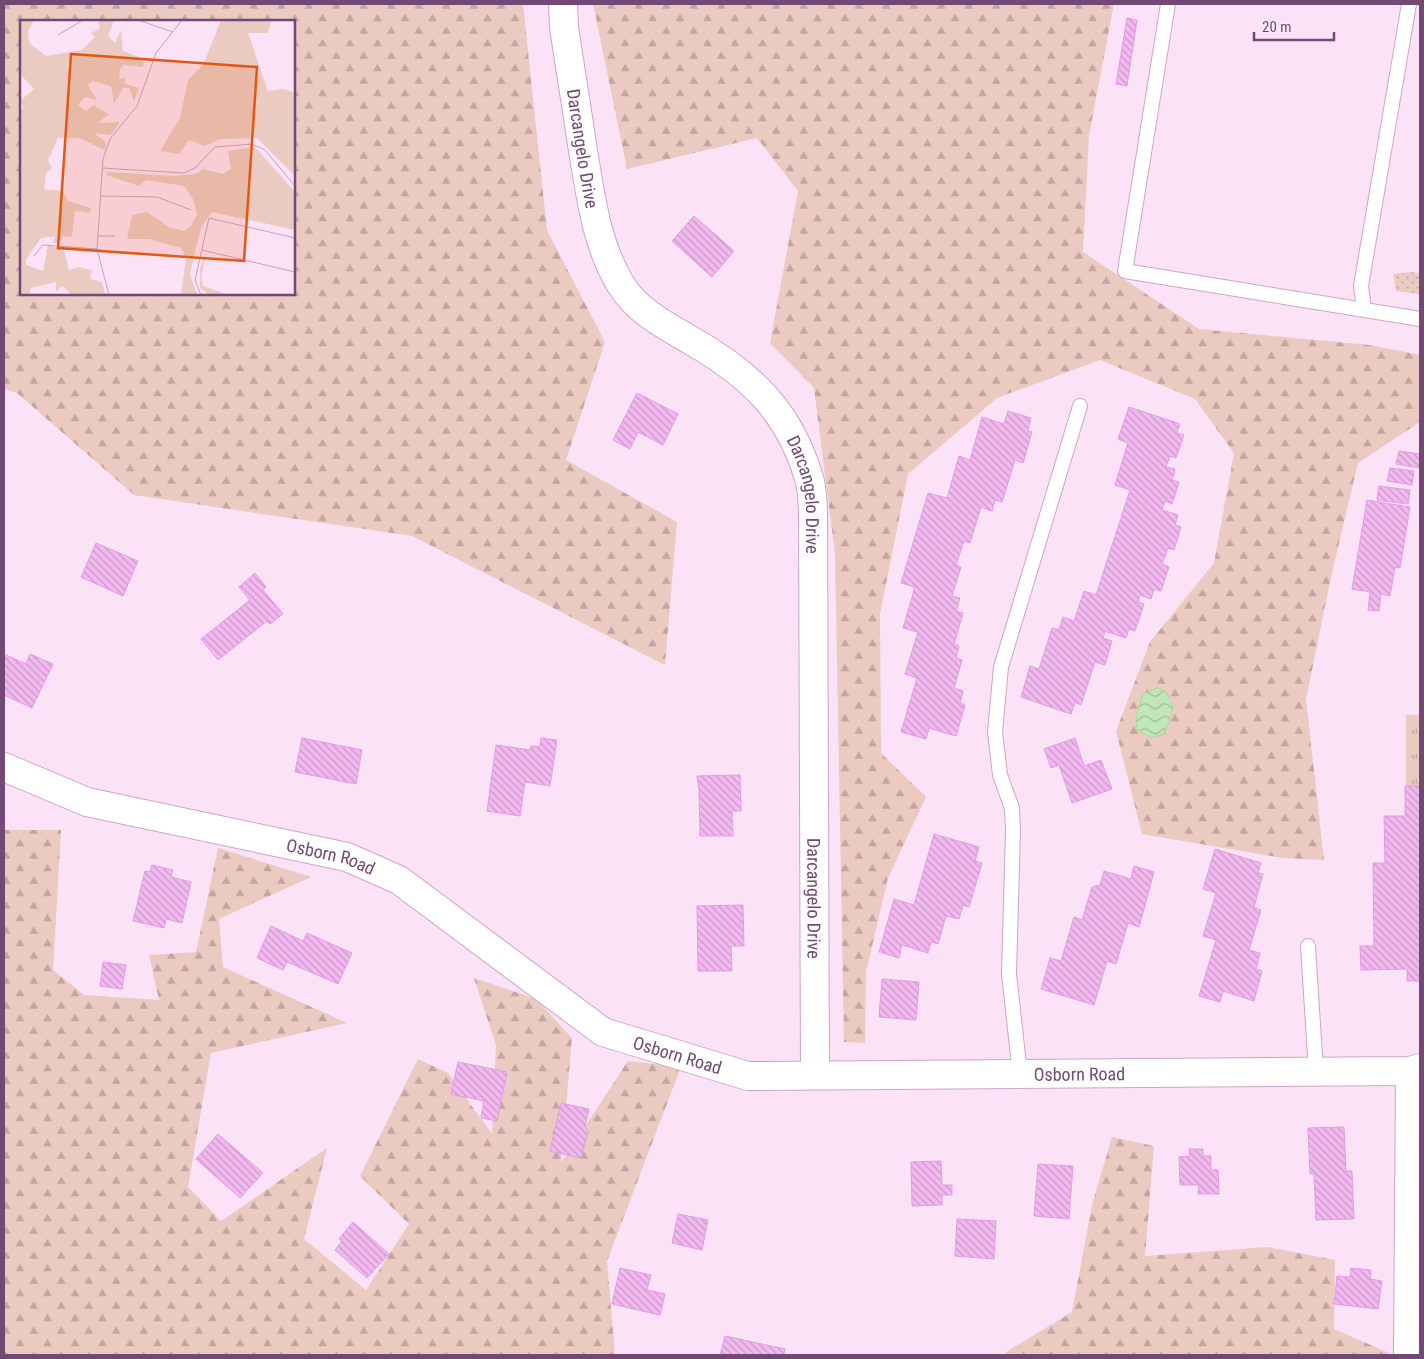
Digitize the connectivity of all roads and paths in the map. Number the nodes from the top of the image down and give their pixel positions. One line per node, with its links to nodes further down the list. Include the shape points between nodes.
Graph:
1 (563, 4): 12 (street, Darcangelo Drive, via 595,224 610,264 636,304 719,357 767,398 798,447 810,480 813,508)
2 (1168, 4): 4 (lane, via 1125,271)
3 (1409, 4): 4 (lane, via 1361,286)
4 (1364, 310): 5 (lane)
5 (1420, 319)
6 (1080, 406): 11 (lane, via 1000,666 995,732 1000,774 1012,808 1009,974)
7 (4, 767): 12 (street, Osborn Road, via 87,802 347,857 399,880 604,1032 748,1076)
8 (1308, 946): 10 (lane)
9 (1415, 1070): 10 (street, Osborn Road); 13 (street)
10 (1316, 1072): 11 (street, Osborn Road)
11 (1020, 1074): 12 (street, Osborn Road)
12 (815, 1075)
13 (1408, 1355)

